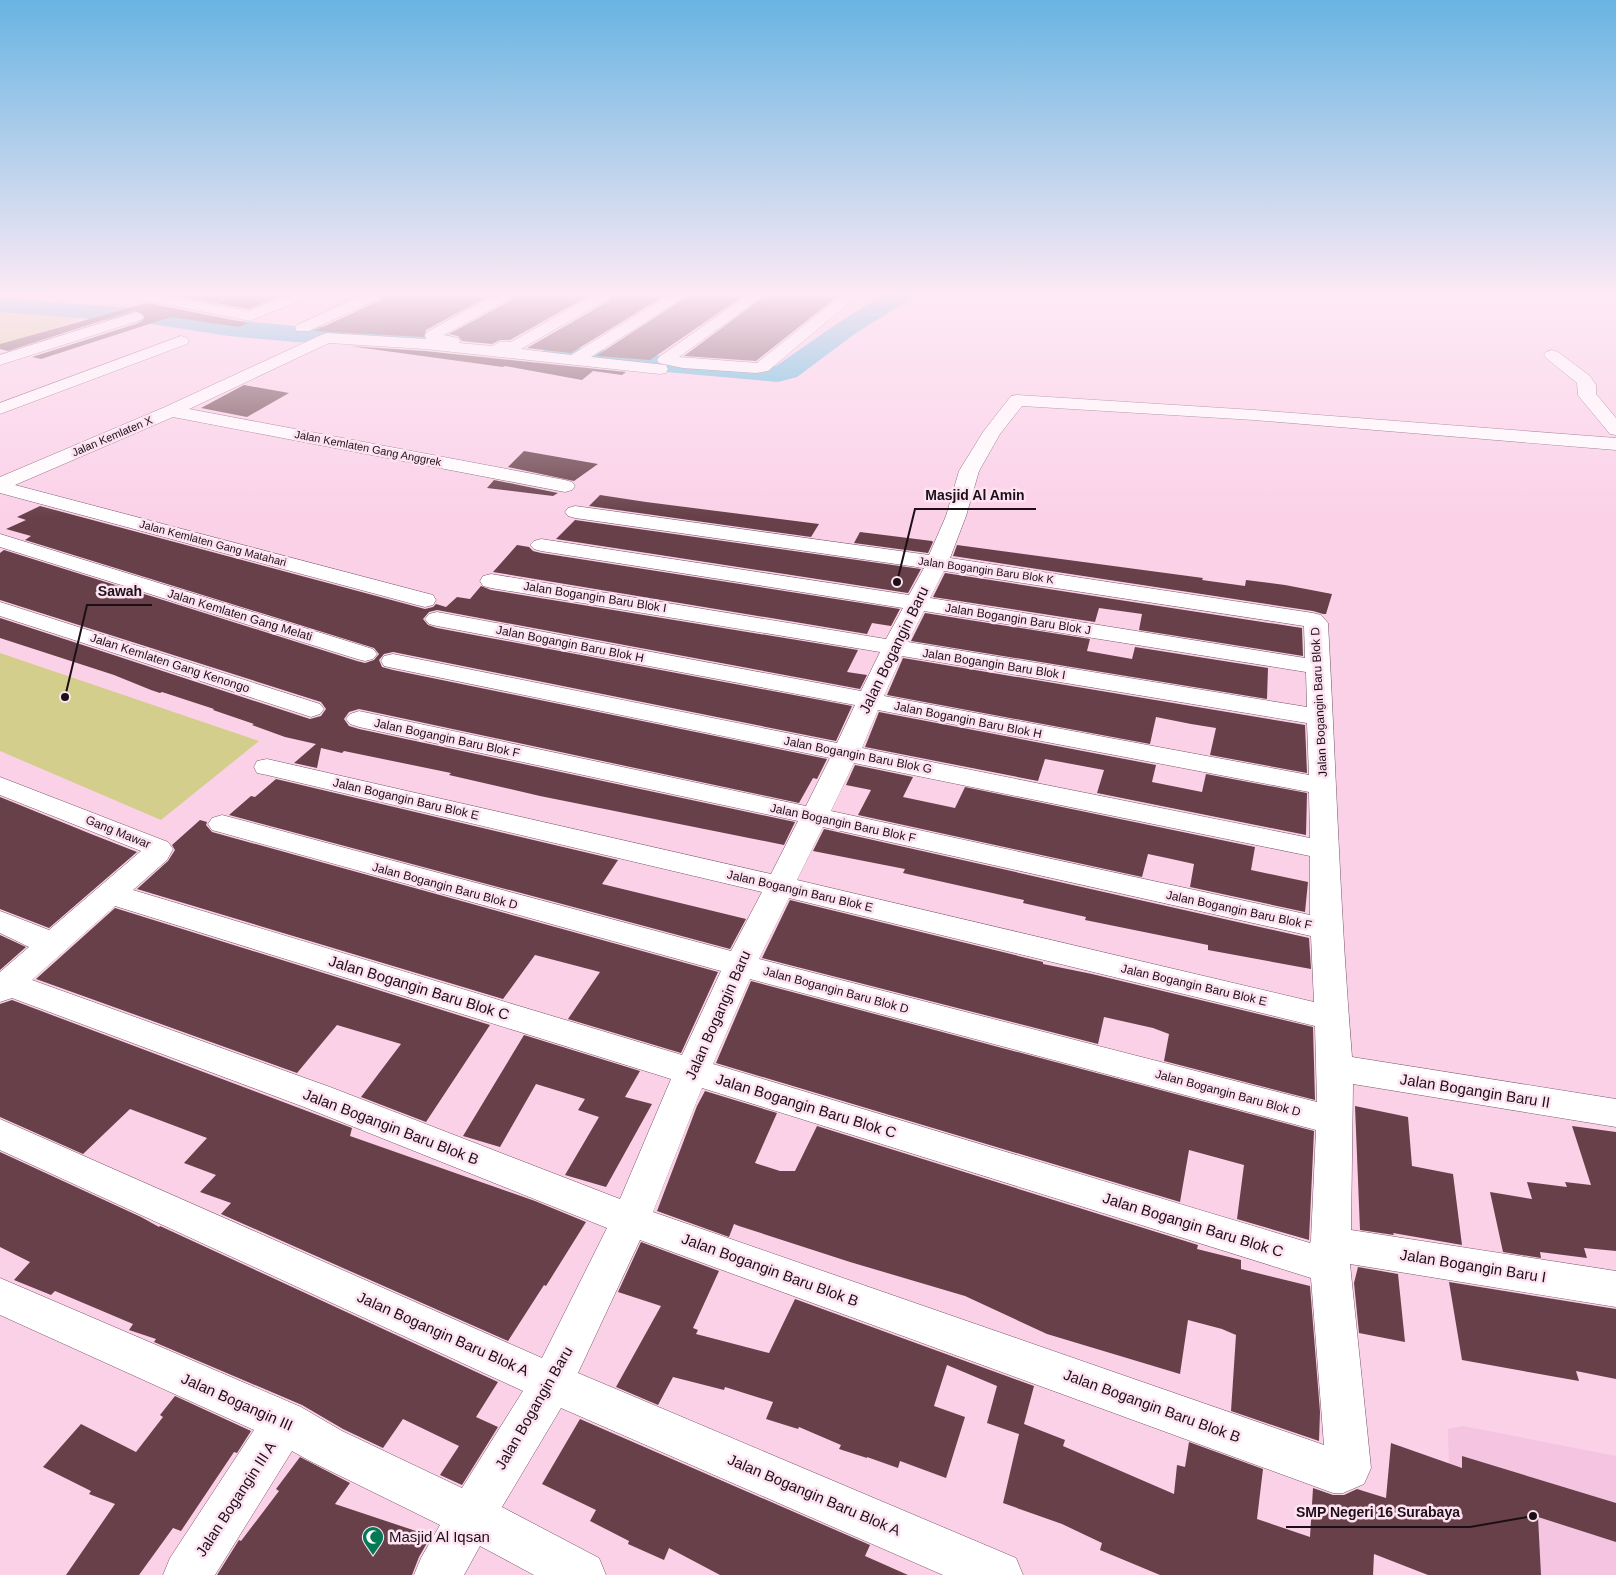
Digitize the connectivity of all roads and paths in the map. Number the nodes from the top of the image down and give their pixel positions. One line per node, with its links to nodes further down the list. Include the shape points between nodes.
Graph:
1 (105, 370): 4 (street)
2 (260, 370): 5 (street, Jalan Kemlaten X)
3 (1571, 370): 6 (street, via 1584,380 1587,395)
4 (0, 409)
5 (171, 411): 8 (street, Jalan Kemlaten X); 9 (street, Jalan Kemlaten Gang Anggrek)
6 (1616, 430)
7 (1616, 444): 13 (street, Jalan Bogangin Baru, via 1254,414 1017,400 992,432 969,471 956,516)
8 (0, 485): 17 (street, Jalan Kemlaten Gang Matahari)
9 (565, 486)
10 (575, 512): 13 (street, Jalan Bogangin Baru Blok K)
11 (0, 540): 20 (street, Jalan Kemlaten Gang Melati)
12 (541, 545): 15 (street, Jalan Bogangin Baru Blok J)
13 (937, 563): 15 (street, Jalan Bogangin Baru); 18 (street, Jalan Bogangin Baru Blok K)
14 (491, 581): 19 (street, Jalan Bogangin Baru Blok I)
15 (917, 603): 19 (street, Jalan Bogangin Baru); 22 (street, Jalan Bogangin Baru Blok J)
16 (0, 609): 24 (street, Jalan Kemlaten Gang Kenongo)
17 (431, 609): 23 (street, Jalan Bogangin Baru Blok H)
18 (1308, 618): 22 (street, Jalan Bogangin Baru Blok D, via 1316,623)
19 (894, 647): 23 (street, Jalan Bogangin Baru); 25 (street, Jalan Bogangin Baru Blok I)
20 (365, 654)
21 (393, 661): 27 (street, Jalan Bogangin Baru Blok G)
22 (1318, 667): 25 (street, Jalan Bogangin Baru Blok D)
23 (868, 701): 27 (street, Jalan Bogangin Baru); 30 (street, Jalan Bogangin Baru Blok H)
24 (311, 709)
25 (1320, 717): 30 (street, Jalan Bogangin Baru Blok D)
26 (359, 719): 31 (street, Jalan Bogangin Baru Blok F)
27 (846, 753): 31 (street, Jalan Bogangin Baru); 33 (street, Jalan Bogangin Baru Blok G)
28 (267, 767): 34 (street, Jalan Bogangin Baru Blok E)
29 (0, 785): 35 (street, Gang Mawar, via 158,849 157,854)
30 (1323, 786): 33 (street, Jalan Bogangin Baru Blok D)
31 (814, 816): 34 (street, Jalan Bogangin Baru); 37 (street, Jalan Bogangin Baru Blok F)
32 (222, 824): 39 (street, Jalan Bogangin Baru Blok D)
33 (1324, 850): 37 (street, Jalan Bogangin Baru Blok D)
34 (780, 886): 39 (street, Jalan Bogangin Baru); 41 (street, Jalan Bogangin Baru Blok E)
35 (110, 894): 38 (street, Gang Mawar); 43 (street, Jalan Bogangin Baru Blok C)
36 (0, 920): 38 (street)
37 (1326, 929): 41 (street, Jalan Bogangin Baru Blok D)
38 (52, 944): 40 (street, Gang Mawar)
39 (740, 965): 43 (street, Jalan Bogangin Baru); 45 (street, Jalan Bogangin Baru Blok D)
40 (3, 987): 47 (street, Jalan Bogangin Baru Blok B, via 317,1097)
41 (1332, 1018): 42 (street, Jalan Bogangin Baru Blok D)
42 (1335, 1068): 44 (street, Jalan Bogangin Baru II); 45 (street, Jalan Bogangin Baru Blok D)
43 (692, 1071): 47 (street, Jalan Bogangin Baru); 48 (street, Jalan Bogangin Baru Blok C)
44 (1616, 1113)
45 (1335, 1121): 48 (street, Jalan Bogangin Baru Blok D)
46 (0, 1134): 51 (street, Jalan Bogangin Baru Blok A)
47 (630, 1220): 48 (street, Jalan Bogangin Baru Blok B, via 1333,1471 1342,1471 1348,1468); 51 (street, Jalan Bogangin Baru)
48 (1330, 1255): 49 (street, Jalan Bogangin Baru I)
49 (1616, 1289)
50 (0, 1296): 52 (street, Jalan Bogangin III)
51 (552, 1383): 53 (street, Jalan Bogangin Baru); 57 (street, Jalan Bogangin Baru Blok A)
52 (285, 1422): 53 (street, Jalan Bogangin III, via 326,1446); 54 (street, Jalan Bogangin III A)
53 (471, 1516): 55 (street, Jalan Bogangin Baru); 56 (street)
54 (186, 1575)
55 (438, 1575)
56 (582, 1575)
57 (999, 1575)

